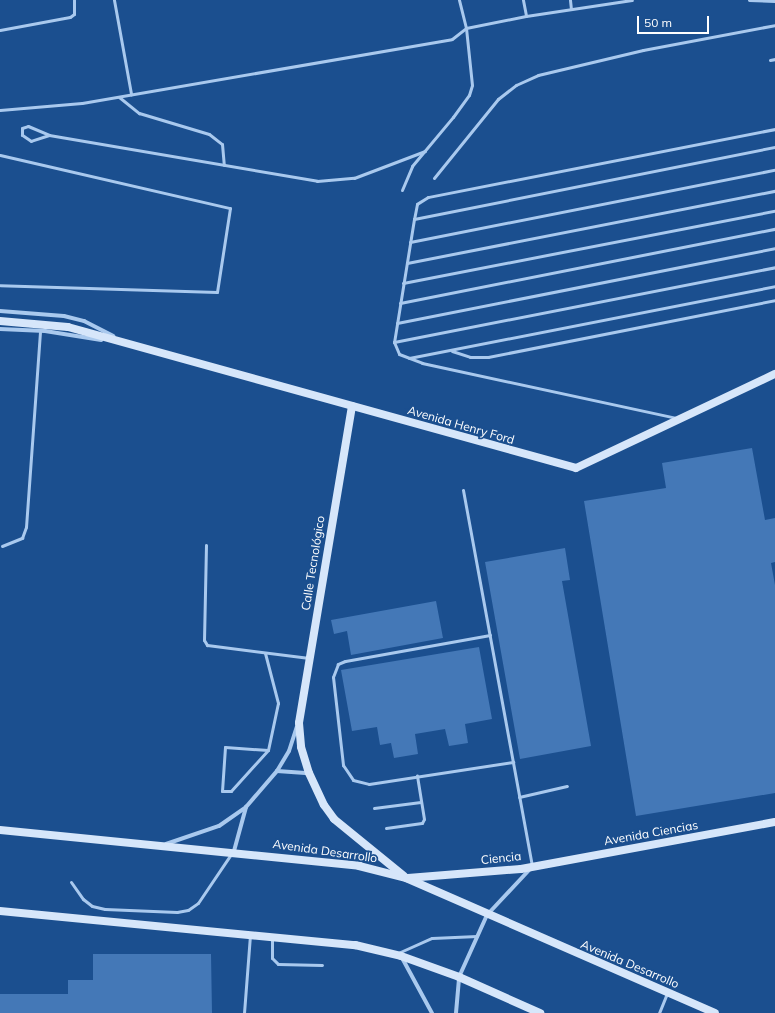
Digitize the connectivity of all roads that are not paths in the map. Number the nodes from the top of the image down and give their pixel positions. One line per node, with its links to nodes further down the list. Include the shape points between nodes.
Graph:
1 (74, 0): 13 (lane, via 74,14 70,17)
2 (114, 0): 16 (lane)
3 (459, 0): 12 (lane)
4 (523, 0): 10 (lane)
5 (570, 0): 9 (lane)
6 (632, 0): 9 (lane)
7 (749, 0): 8 (lane)
8 (775, 1)
9 (571, 9): 10 (lane)
10 (526, 16): 12 (lane)
11 (775, 25): 26 (lane, via 643,50 538,75 521,82 498,99)
12 (466, 28): 16 (lane, via 452,39); 22 (lane, via 472,74 469,95)
13 (0, 30)
14 (775, 59): 15 (lane)
15 (770, 60)
16 (131, 94): 17 (lane)
17 (119, 97): 18 (lane); 24 (lane, via 139,113 209,134 222,144)
18 (0, 110)
19 (775, 129): 30 (lane, via 428,197 417,204)
20 (49, 134): 20 (lane, via 28,126 22,128 22,135 31,141); 24 (lane)
21 (775, 147): 30 (lane)
22 (425, 151): 24 (lane, via 354,178 336,181 317,181); 27 (lane, via 412,166)
23 (0, 155): 37 (lane, via 230,208 217,292)
24 (224, 165)
25 (775, 170): 32 (lane)
26 (434, 178)
27 (402, 190)
28 (775, 191): 34 (lane)
29 (775, 211): 36 (lane)
30 (414, 219): 32 (lane)
31 (775, 229): 40 (lane)
32 (410, 242): 34 (lane)
33 (775, 248): 43 (lane)
34 (407, 263): 36 (lane)
35 (775, 267): 46 (lane)
36 (404, 283): 40 (lane)
37 (0, 285)
38 (775, 286): 48 (lane)
39 (775, 300): 48 (lane, via 488,357 470,357)
40 (400, 303): 43 (lane)
41 (0, 311): 47 (street, Avenida Henry Ford, via 64,316 84,321)
42 (0, 321): 47 (street, Avenida Henry Ford, via 51,323)
43 (397, 323): 46 (lane)
44 (0, 329): 45 (street, Avenida Henry Ford)
45 (40, 331): 47 (street, Avenida Henry Ford); 55 (lane, via 26,528 22,538)
46 (394, 342): 49 (lane, via 399,354)
47 (127, 344): 51 (street, Avenida Henry Ford)
48 (451, 350): 49 (lane)
49 (408, 358): 52 (lane)
50 (774, 377): 52 (street, Avenida Henry Ford)
51 (352, 406): 52 (street, Avenida Henry Ford, via 576,468); 58 (street, Calle Tecnológico)
52 (685, 419)
53 (463, 490): 56 (lane)
54 (206, 545): 57 (lane, via 204,640 207,645)
55 (2, 546)
56 (490, 635): 61 (lane); 64 (lane, via 346,660 334,670 343,764 347,774 353,780 369,784)
57 (265, 653): 58 (lane); 60 (lane, via 278,703)
58 (309, 658): 59 (street, Calle Tecnológico)
59 (299, 723): 62 (street, Calle Tecnológico, via 289,751); 63 (street, Calle Tecnológico, via 301,747)
60 (268, 750): 60 (lane, via 225,747 222,791 231,791)
61 (513, 762): 64 (lane); 66 (lane)
62 (277, 771): 63 (street); 68 (street, Calle Tecnológico)
63 (309, 773): 76 (street, Calle Tecnológico, via 324,805 334,819)
64 (417, 776): 67 (lane)
65 (567, 786): 66 (lane)
66 (519, 797): 75 (lane)
67 (421, 802): 69 (lane); 71 (lane, via 424,819 422,823)
68 (246, 807): 73 (street, Calle Tecnológico, via 219,826); 74 (street, Calle Tecnológico)
69 (374, 808)
70 (775, 822): 75 (street, Avenida Ciencias)
71 (386, 828)
72 (0, 830): 73 (street, Avenida Desarrollo)
73 (159, 846): 74 (street, Avenida Desarrollo)
74 (234, 851): 76 (street, Avenida Desarrollo, via 359,866); 77 (lane, via 198,902 188,910 177,912 105,909 92,906 83,899)
75 (532, 867): 76 (street, Ciencia); 79 (street, Ciencia)
76 (406, 878): 79 (street, Avenida Desarrollo)
77 (71, 882)
78 (0, 912): 80 (street)
79 (487, 915): 81 (street, Ciencia); 86 (street, Avenida Desarrollo)
80 (250, 935): 82 (street); 87 (lane)
81 (477, 936): 83 (lane, via 432,938); 85 (street, Ciencia)
82 (272, 937): 83 (street, via 355,945); 84 (lane, via 272,958 278,964)
83 (398, 955): 85 (street); 88 (street)
84 (322, 965)
85 (459, 977): 89 (street, Ciencia); 90 (street)
86 (667, 993): 91 (lane); 92 (street, Avenida Desarrollo)
87 (244, 1013)
88 (432, 1013)
89 (456, 1013)
90 (540, 1013)
91 (659, 1013)
92 (715, 1013)

